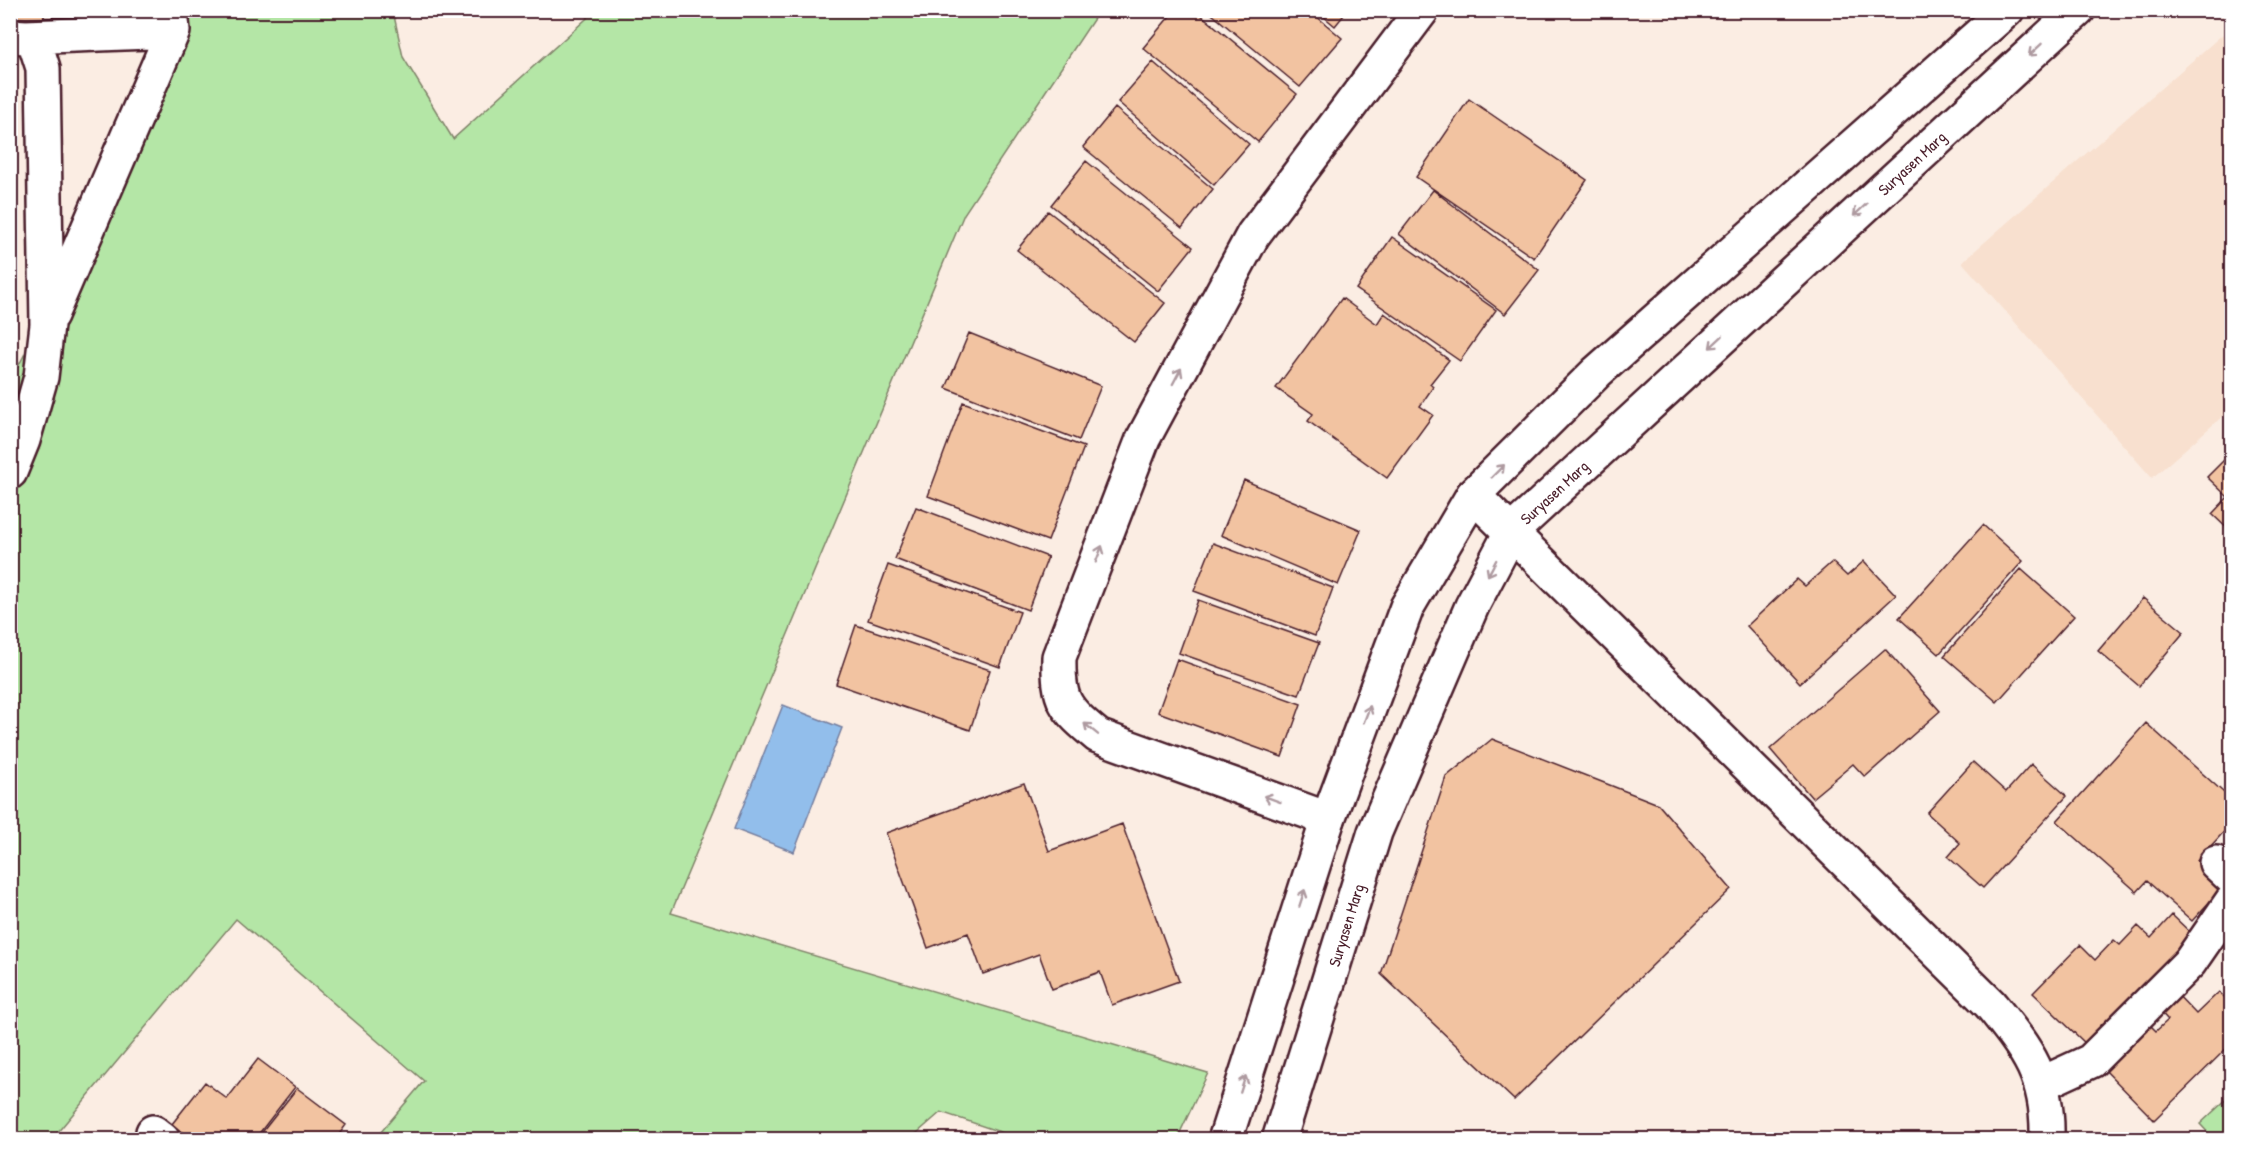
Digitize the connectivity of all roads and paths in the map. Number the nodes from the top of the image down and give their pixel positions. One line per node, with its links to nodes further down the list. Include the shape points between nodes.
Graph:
1 (1422, 10): 10 (street, one-way to 1, via 1098,736 1073,715 1058,687 1059,657 1143,439 1253,235)
2 (2007, 10): 8 (street, one-way to 2, via 1597,372)
3 (2078, 10): 9 (street, Suryasen Marg, one-way to 9)
4 (172, 21): 5 (street); 6 (street)
5 (18, 36): 6 (street, via 35,42 43,68)
6 (46, 325): 7 (street, via 41,377)
7 (10, 472)
8 (1473, 495): 9 (street); 10 (street, one-way to 8, via 1407,607)
9 (1511, 532): 12 (street, via 1989,1004 2027,1050); 14 (street, Suryasen Marg, one-way to 14, via 1472,606 1375,832)
10 (1328, 819): 13 (street, one-way to 10)
11 (2232, 901): 12 (street, via 2190,962 2091,1061)
12 (2041, 1084): 15 (street)
13 (1225, 1140)
14 (1279, 1140)
15 (2047, 1140)

